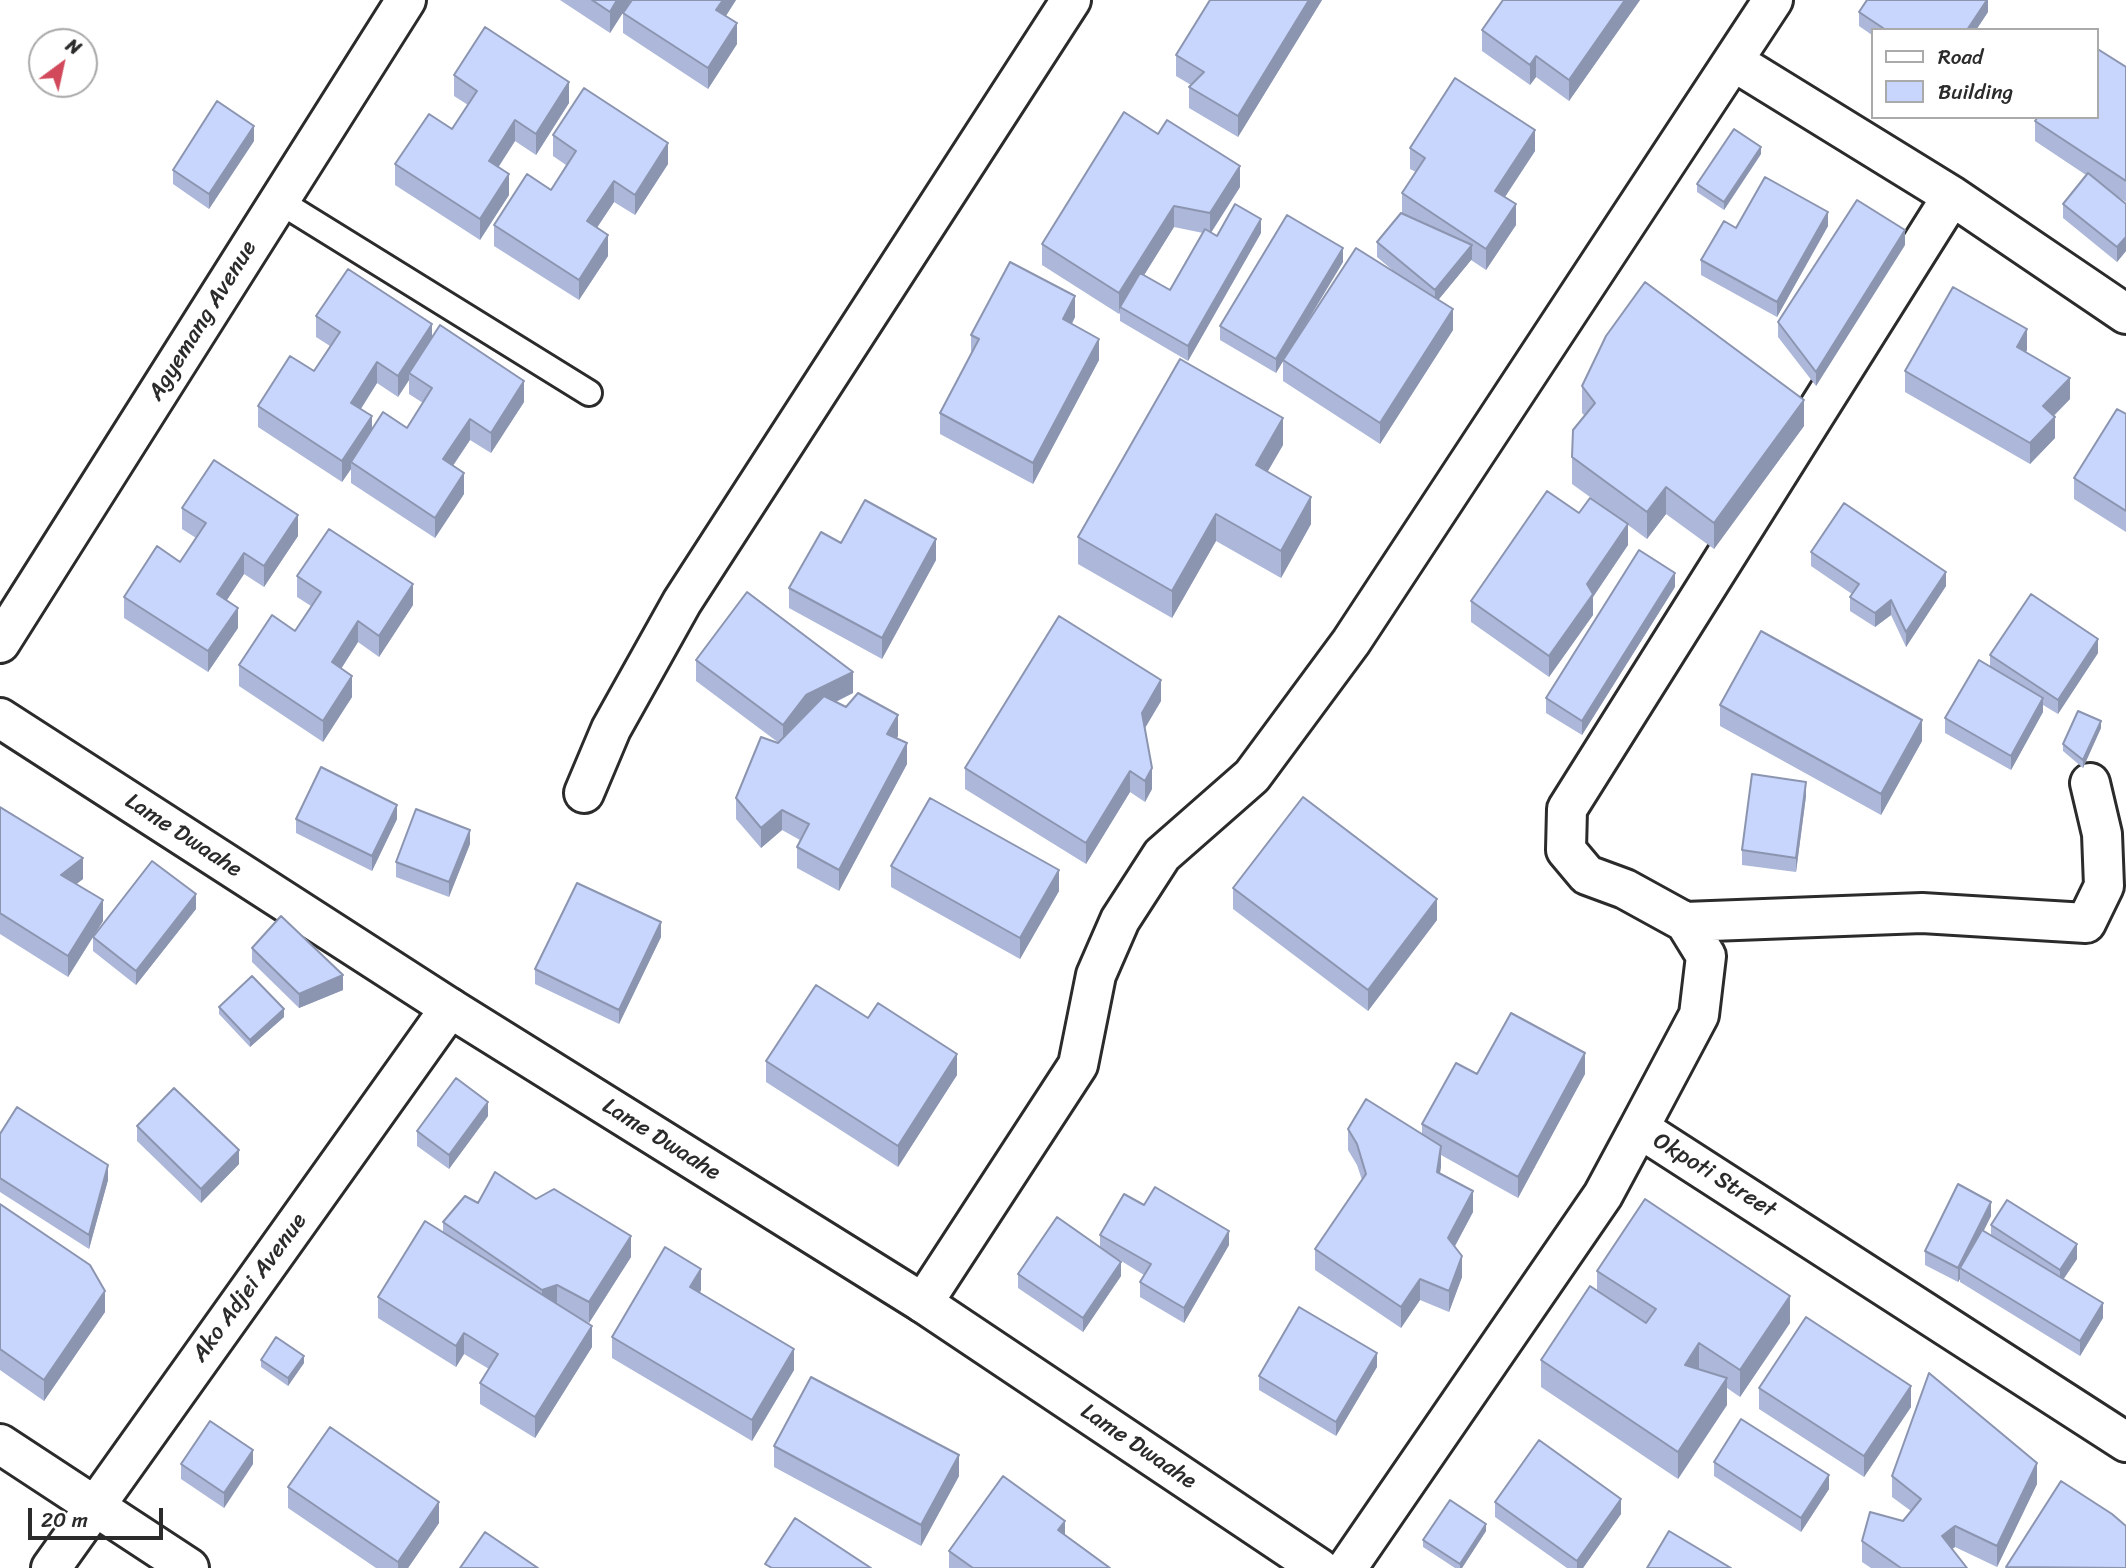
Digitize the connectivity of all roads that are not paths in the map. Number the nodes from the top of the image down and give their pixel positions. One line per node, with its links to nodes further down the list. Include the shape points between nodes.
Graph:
1 (406, 0): 6 (street, Agyemang Avenue)
2 (1071, 0): 12 (street, via 682,602 611,729)
3 (1773, 0): 4 (street)
4 (1733, 61): 5 (street); 16 (street, via 1351,642 1252,776 1162,855 1148,876 1120,920 1096,975 1078,1065)
5 (1952, 196): 7 (street); 13 (street, via 1567,809 1566,850 1587,875 1625,889)
6 (279, 201): 8 (lane); 9 (street, Agyemang Avenue)
7 (2126, 314)
8 (589, 393)
9 (0, 643)
10 (0, 718): 14 (street, Lame Dwaahe)
11 (2090, 783): 13 (street, via 2102,834 2105,886 2086,923 1922,913)
12 (584, 793)
13 (1685, 922): 15 (street, via 1706,956 1699,1016)
14 (450, 1008): 16 (street, Lame Dwaahe); 19 (street, Ako Adjei Avenue)
15 (1639, 1128): 17 (street, Okpoti Street); 23 (street, Okpoti Street, via 1603,1195)
16 (923, 1303): 22 (street, Lame Dwaahe)
17 (2126, 1442)
18 (0, 1444): 19 (street)
19 (95, 1506): 20 (street, Ako Adjei Avenue); 21 (street)
20 (51, 1568)
21 (189, 1568)
22 (1319, 1568)
23 (1347, 1568)

